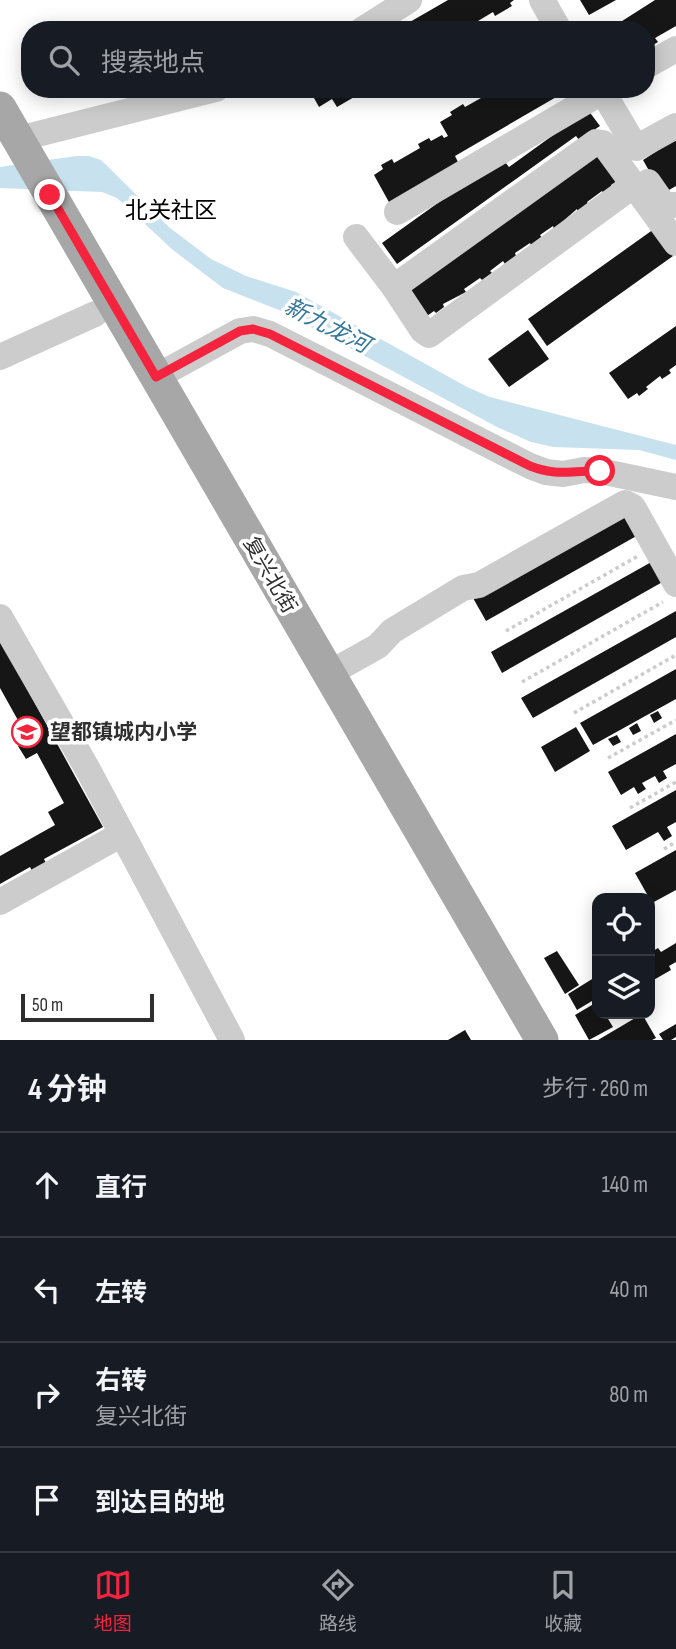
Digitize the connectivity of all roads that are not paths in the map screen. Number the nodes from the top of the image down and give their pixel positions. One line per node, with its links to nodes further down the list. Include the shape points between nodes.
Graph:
1 (409, 0): 3 (street)
2 (542, 0): 4 (street)
3 (376, 21)
4 (554, 21)
5 (676, 49): 6 (street)
6 (655, 61)
7 (185, 98): 13 (street)
8 (590, 98): 17 (street)
9 (608, 98): 12 (street)
10 (0, 108): 13 (main road, 复兴北街)
11 (676, 126): 12 (street)
12 (636, 148): 16 (street, via 637,166 664,205)
13 (8, 150): 15 (main road, 复兴北街)
14 (634, 185): 19 (street); 20 (street, via 603,143 596,142); 20 (street, via 429,335)
15 (39, 199): 21 (main road, 复兴北街); 23 (main road, 复兴北街)
16 (676, 205)
17 (397, 212)
18 (356, 237): 20 (street)
19 (676, 243)
20 (394, 287)
21 (95, 314): 22 (street); 31 (main road, 复兴北街)
22 (0, 357)
23 (156, 377): 24 (street, via 240,331 253,329 538,469 563,474 600,471); 27 (main road, 复兴北街)
24 (676, 487)
25 (670, 593): 27 (street, via 655,547 633,506 625,503 479,585 463,588)
26 (0, 617): 28 (street)
27 (328, 674): 32 (main road, 复兴北街)
28 (122, 834): 29 (street); 30 (street)
29 (0, 902)
30 (232, 1040)
31 (518, 1040)
32 (542, 1040)

